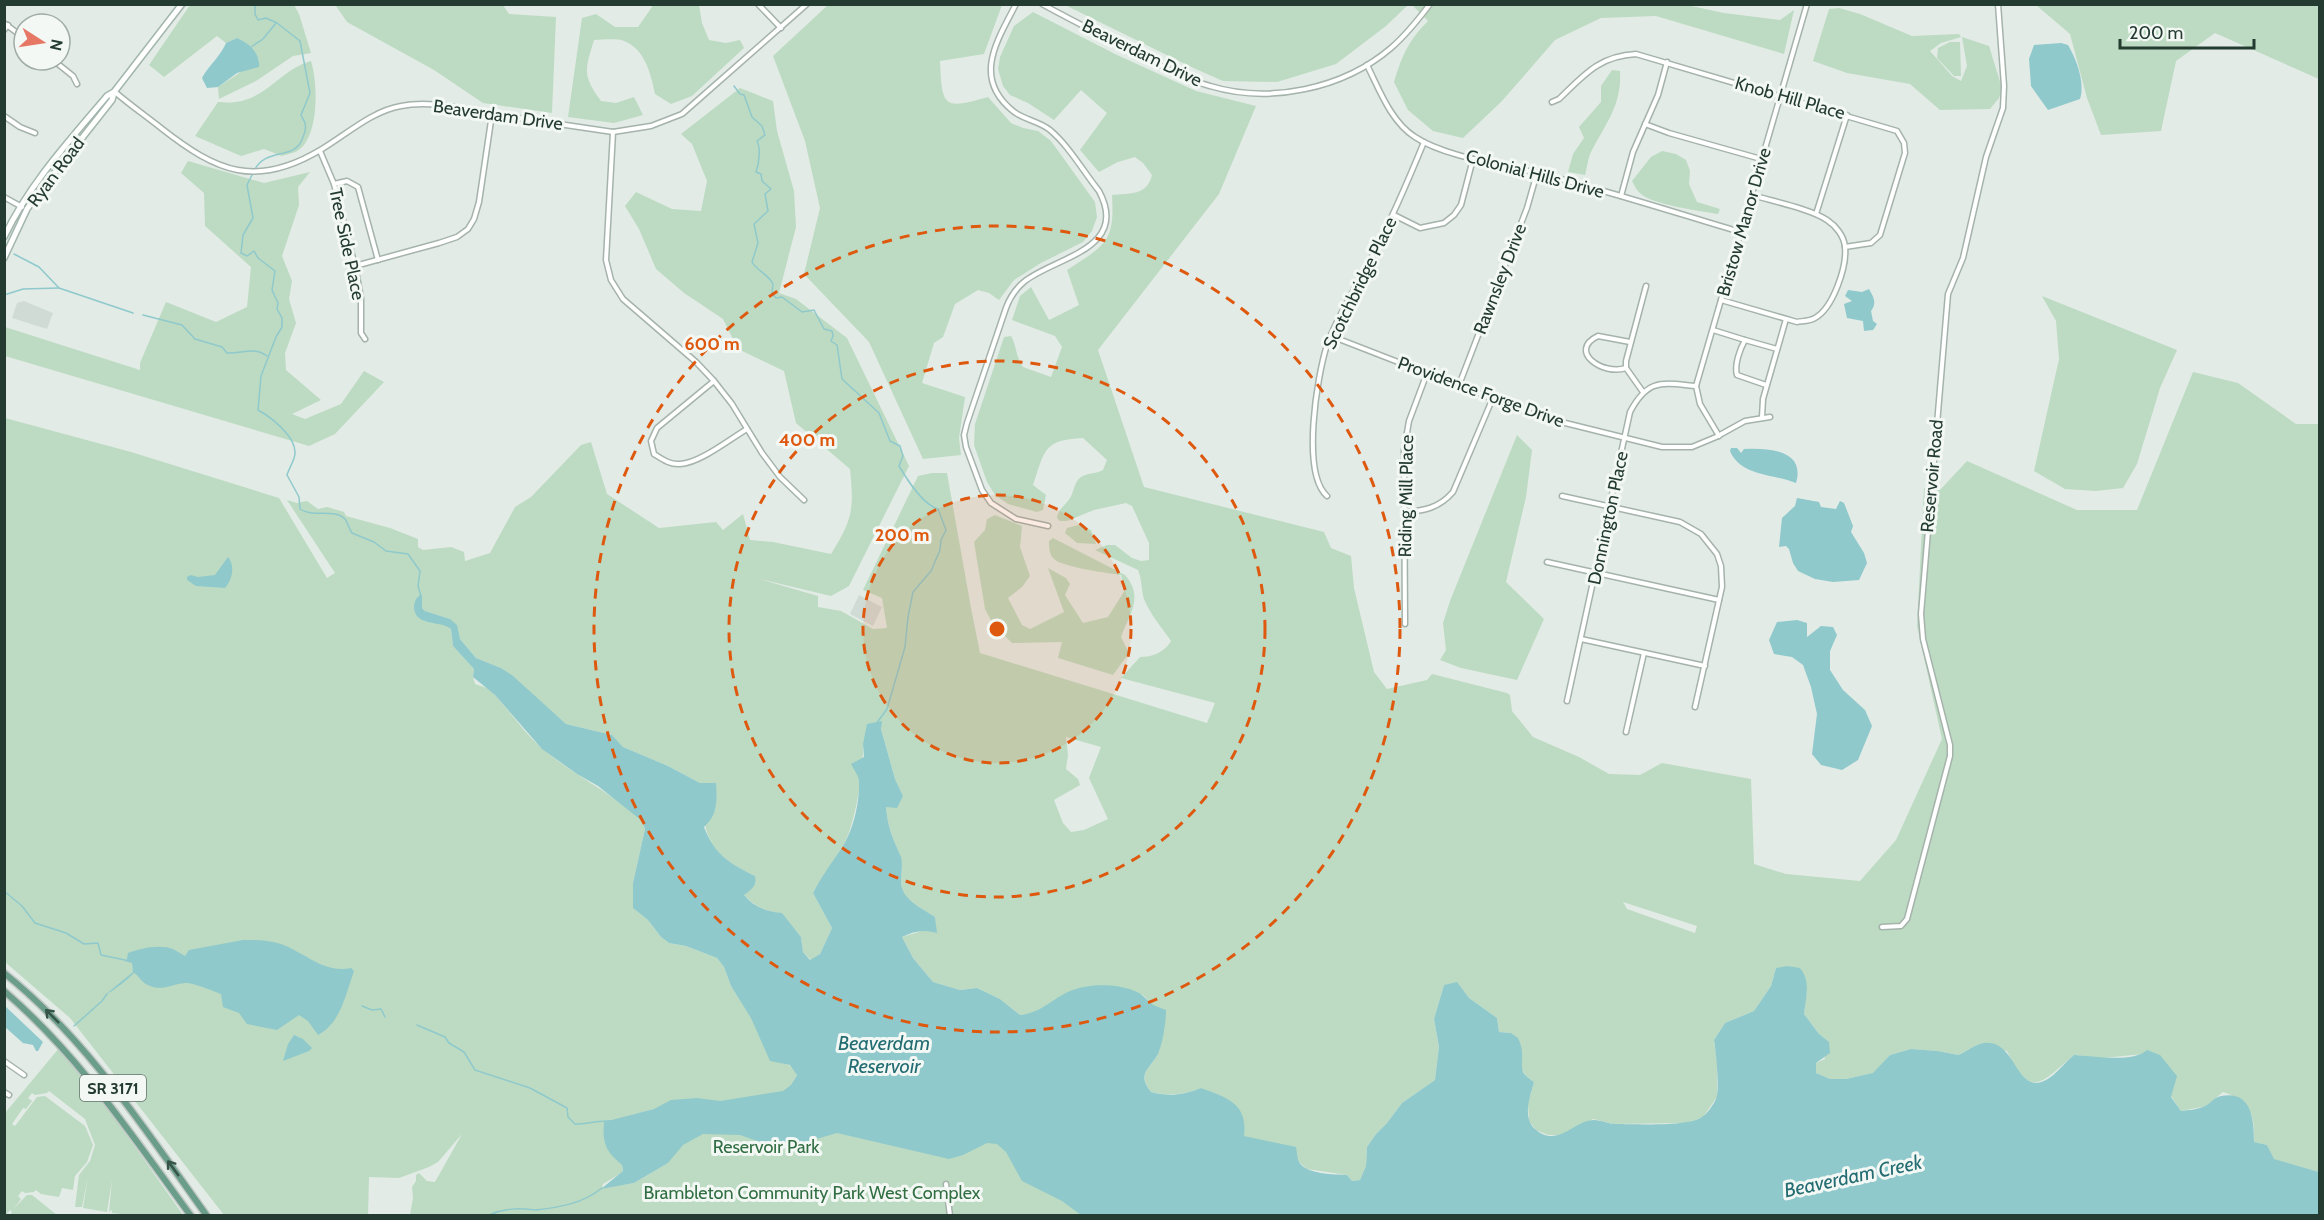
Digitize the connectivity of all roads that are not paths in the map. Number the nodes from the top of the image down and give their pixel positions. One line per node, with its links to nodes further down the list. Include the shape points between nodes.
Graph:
1 (182, 4): 16 (main road, Ryan Road)
2 (758, 4): 10 (street)
3 (807, 4): 10 (street, Beaverdam Drive)
4 (1016, 4): 71 (street, via 992,56 995,90 1015,113 1043,124 1058,137 1099,191 1105,220 1092,246 1033,276 1014,291 964,435 970,462 991,503 1016,519)
5 (1042, 4): 13 (street, Beaverdam Drive, via 1179,75 1241,92 1272,94 1308,88)
6 (1430, 4): 13 (street, Beaverdam Drive, via 1405,35)
7 (1807, 4): 17 (street, Bristow Manor Drive)
8 (1998, 4): 82 (street, Reservoir Road, via 2004,104 1986,157 1963,258 1948,294 1922,614 1923,639 1950,756 1907,919 1901,926)
9 (6, 24): 11 (street)
10 (781, 28): 23 (street, Beaverdam Drive, via 682,114 651,126)
11 (4, 30)
12 (1667, 62): 17 (street, Knob Hill Place); 18 (street, Knob Hill Place, via 1636,54 1605,60); 22 (street)
13 (1367, 65): 25 (street, Colonial Hills Drive, via 1394,116)
14 (68, 72): 15 (street)
15 (77, 84)
16 (114, 92): 26 (street, Beaverdam Drive, via 190,150 217,164 257,172 289,166); 34 (main road, Ryan Road, via 61,149); 35 (main road, Ryan Road, via 112,100)
17 (1781, 95): 20 (street, Knob Hill Place); 28 (street, Bristow Manor Drive)
18 (1552, 102)
19 (492, 114): 23 (street, Beaverdam Drive); 26 (street, Beaverdam Drive, via 434,105 400,106 364,122); 42 (street, via 479,202 468,229 457,237)
20 (1847, 115): 36 (street); 40 (street, Knob Hill Place, via 1897,131 1905,153 1880,235 1871,243)
21 (4, 116): 24 (street)
22 (1645, 124): 28 (street); 32 (street)
23 (613, 132): 55 (street, via 606,260 611,280 623,299)
24 (35, 133)
25 (1424, 142): 27 (street, Colonial Hills Drive); 37 (street, Scotchbridge Place)
26 (320, 151): 30 (street, Tree Side Place)
27 (1473, 159): 29 (street, Colonial Hills Drive); 37 (street, via 1461,205 1444,223 1420,228)
28 (1761, 159): 31 (street, Bristow Manor Drive)
29 (1538, 173): 32 (street, Colonial Hills Drive); 56 (street, Rawnsley Drive)
30 (334, 183): 42 (street, via 347,182 358,187); 43 (street, Tree Side Place)
31 (1752, 195): 36 (street); 38 (street, Bristow Manor Drive)
32 (1621, 196): 38 (street, Colonial Hills Drive)
33 (4, 197): 34 (street)
34 (20, 205): 35 (street); 39 (main road, Ryan Road)
35 (27, 209): 41 (main road, Ryan Road)
36 (1816, 214): 40 (street, via 1840,233)
37 (1394, 216): 48 (street, Scotchbridge Place)
38 (1740, 232): 45 (street, Bristow Manor Drive)
39 (4, 237)
40 (1845, 247): 46 (street, via 1842,270 1826,309 1806,321)
41 (4, 258)
42 (378, 260): 43 (street)
43 (355, 266): 49 (street, Tree Side Place, via 361,298 361,333)
44 (1646, 286): 51 (street)
45 (1721, 300): 46 (street); 47 (street, Bristow Manor Drive)
46 (1786, 319): 52 (street)
47 (1713, 330): 50 (street); 58 (street, Bristow Manor Drive)
48 (1331, 336): 54 (street, Providence Forge Drive); 67 (street, Scotchbridge Place, via 1312,426 1317,477)
49 (365, 339)
50 (1745, 340): 52 (street); 57 (street, via 1737,375)
51 (1630, 342): 53 (street); 53 (street, via 1598,336 1590,341 1587,351 1594,365)
52 (1777, 349): 57 (street)
53 (1626, 368): 59 (street)
54 (1427, 373): 56 (street, Providence Forge Drive); 70 (street, Riding Mill Place, via 1405,437)
55 (714, 381): 63 (street); 63 (street, via 657,428 651,441 654,454 679,465 693,461)
56 (1459, 385): 60 (street, Providence Forge Drive)
57 (1766, 385): 61 (street)
58 (1696, 386): 59 (street, via 1669,384); 64 (street, via 1700,404)
59 (1643, 392): 65 (street, Donnington Place, via 1630,412)
60 (1492, 400): 65 (street, Providence Forge Drive, via 1555,422); 70 (street, via 1453,492 1432,508)
61 (1762, 417): 62 (street, Providence Forge Drive); 64 (street, Providence Forge Drive, via 1745,421)
62 (1770, 417)
63 (747, 429): 68 (street, via 780,477)
64 (1719, 436): 65 (street, Providence Forge Drive, via 1678,448)
65 (1625, 437): 69 (street, Donnington Place)
66 (1562, 495): 69 (street)
67 (1327, 496)
68 (804, 500)
69 (1610, 508): 73 (street, Donnington Place); 74 (street, via 1680,522 1701,534 1721,566)
70 (1404, 512): 75 (street, Riding Mill Place)
71 (1048, 526)
72 (1547, 562): 73 (street)
73 (1595, 573): 74 (street); 76 (street, Donnington Place)
74 (1719, 600): 78 (street)
75 (1405, 624)
76 (1581, 639): 77 (street); 79 (street, Donnington Place)
77 (1644, 653): 78 (street); 81 (street)
78 (1705, 666): 80 (street)
79 (1567, 701)
80 (1695, 707)
81 (1626, 732)
82 (1882, 927)
83 (4, 973): 89 (main road, SR 3171, one-way to 83, via 86,1052)
84 (4, 991): 88 (main road, SR 3171, via 72,1056)
85 (4, 1061): 86 (street)
86 (24, 1075)
87 (946, 1184): 90 (street)
88 (190, 1215)
89 (207, 1215)
90 (950, 1215)

